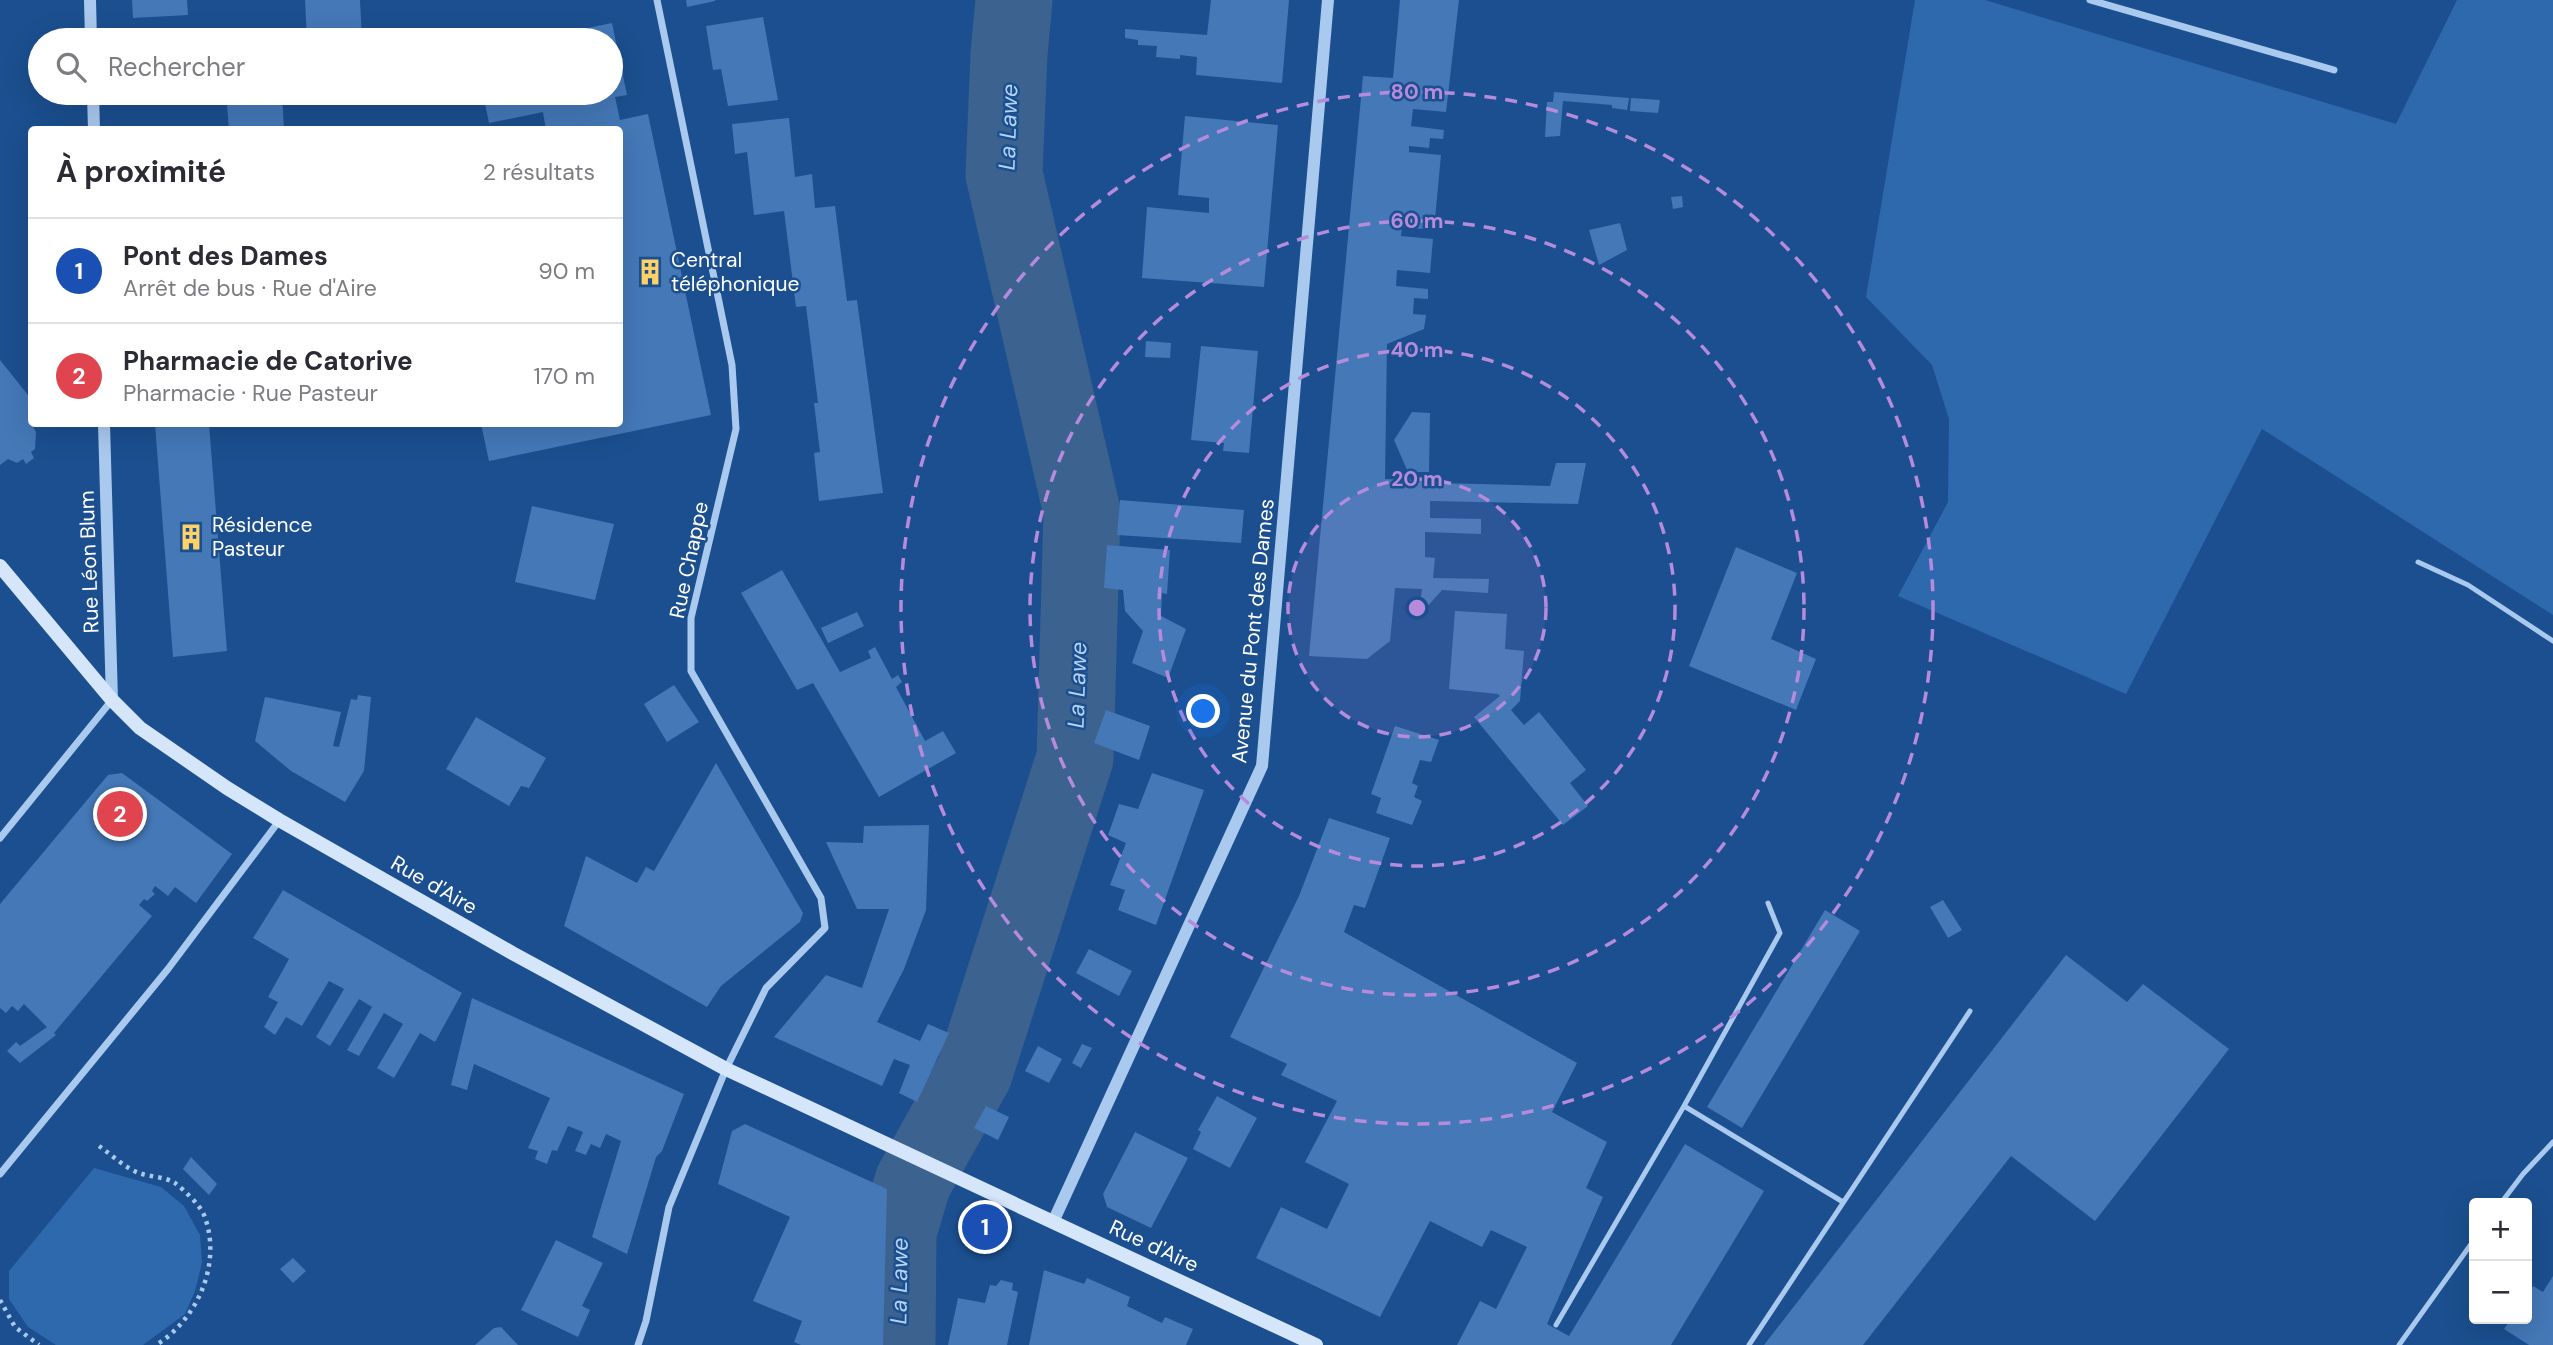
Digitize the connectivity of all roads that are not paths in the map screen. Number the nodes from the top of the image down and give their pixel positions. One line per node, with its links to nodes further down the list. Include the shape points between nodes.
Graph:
1 (90, 0): 5 (street)
2 (657, 0): 18 (street, Rue Chappe, via 732,365 736,429 691,618 691,671 821,898 824,928 765,988)
3 (1328, 0): 24 (street, Avenue du Pont des Dames, via 1262,765)
4 (2090, 0): 6 (street)
5 (91, 28)
6 (2334, 70)
7 (93, 105): 8 (street)
8 (94, 126)
9 (104, 427): 13 (street, Rue Léon Blum)
10 (2418, 562): 12 (lane, via 2468,585)
11 (0, 566): 13 (main road, Rue d'Aire)
12 (2553, 640)
13 (112, 700): 14 (main road, Rue d'Aire, via 147,732 226,789); 15 (street)
14 (279, 820): 18 (main road, Rue d'Aire); 21 (street, via 169,969)
15 (0, 838)
16 (1768, 902): 19 (lane, via 1780,933)
17 (1970, 1011): 23 (lane)
18 (726, 1069): 24 (main road, Rue d'Aire); 28 (street, via 669,1208)
19 (1684, 1106): 23 (lane); 26 (lane)
20 (2553, 1142): 22 (lane)
21 (0, 1174)
22 (2505, 1198)
23 (1843, 1202): 30 (lane)
24 (1053, 1222): 27 (main road, Rue d'Aire)
25 (2469, 1247): 31 (lane)
26 (1556, 1325)
27 (1295, 1340): 29 (main road, Rue d'Aire)
28 (638, 1345)
29 (1316, 1345)
30 (1749, 1345)
31 (2399, 1345)

